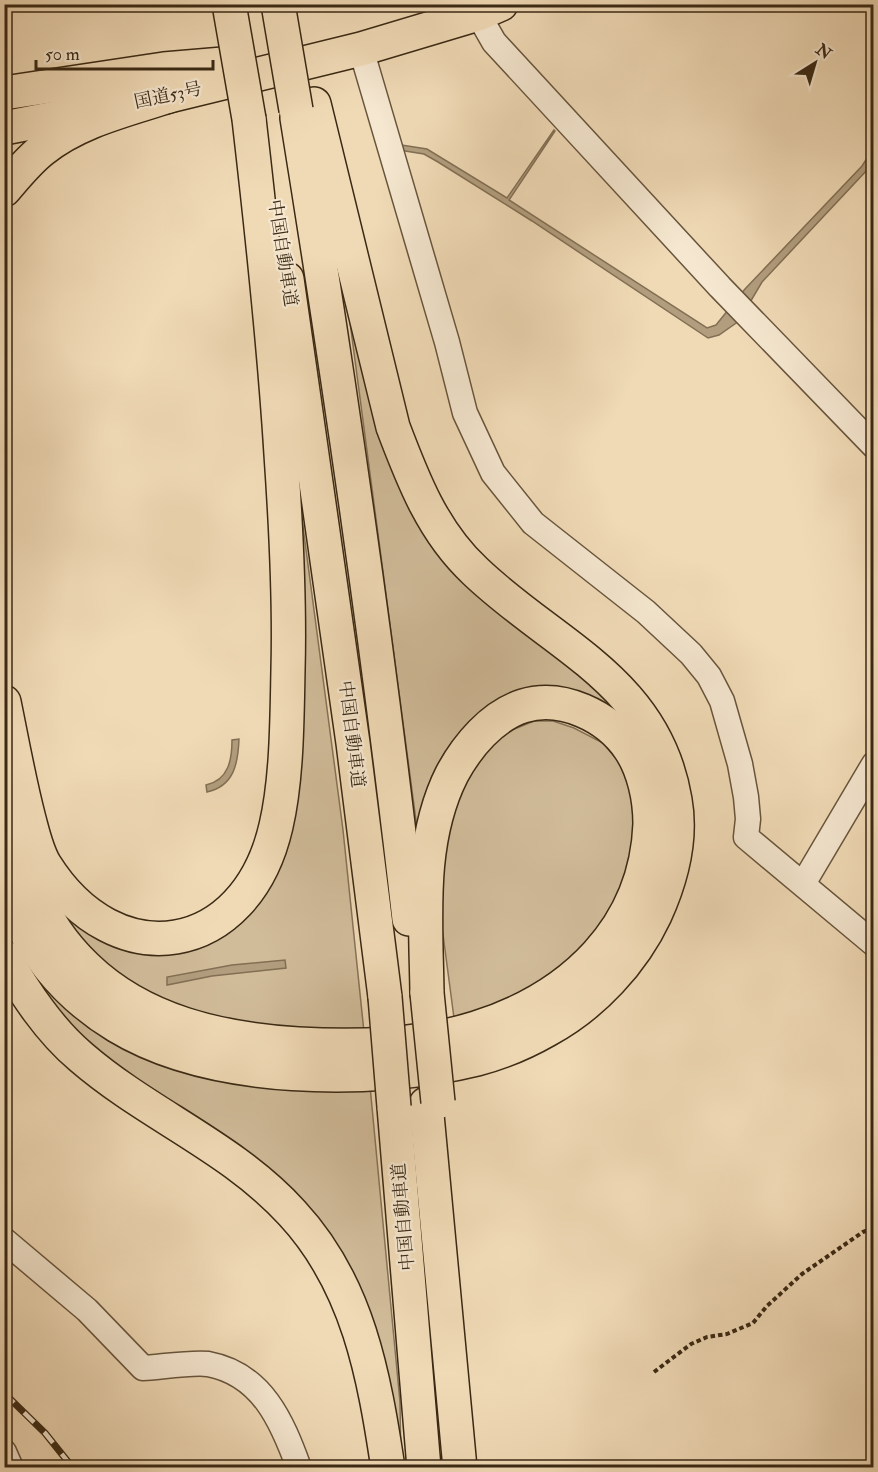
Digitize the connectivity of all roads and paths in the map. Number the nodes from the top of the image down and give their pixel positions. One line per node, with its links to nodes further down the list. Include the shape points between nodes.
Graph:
1 (229, 4): 10 (highway, bridge)
2 (242, 4): 10 (highway, 中国自動車道)
3 (278, 4): 9 (highway, 中国自動車道, bridge)
4 (291, 4): 9 (highway)
5 (490, 9): 6 (highway, 国道53号); 13 (street, via 494,42)
6 (345, 52): 7 (highway, 国道53号, via 164,69); 8 (highway, 国道53号); 19 (street, via 444,331 465,413 493,473 533,523 646,612 709,676 722,700 740,764 746,797 746,837)
7 (4, 93)
8 (170, 96): 11 (highway, 国道53号); 12 (highway, via 66,134 42,150)
9 (305, 107): 18 (highway, via 393,428 427,509 473,570 608,678 628,699 661,750 676,804 677,836 663,898 630,958 606,985 549,1030 480,1059 400,1072 312,1074 236,1067 200,1059 117,1027 70,991 32,946 18,920); 22 (highway, 中国自動車道, via 330,321)
10 (255, 117): 17 (highway, via 290,609 281,793 268,854 241,901 201,931 178,937 130,934 98,920 62,889 43,861); 31 (highway, 中国自動車道, bridge, via 297,342 385,997)
11 (4, 128)
12 (4, 190)
13 (873, 446)
14 (4, 702): 17 (highway)
15 (4, 745): 17 (highway)
16 (873, 764): 19 (street)
17 (12, 782): 18 (highway)
18 (14, 877): 22 (highway, via 33,892 64,944 87,968 142,1008 174,1022 268,1042 318,1045 405,1042 473,1029 537,1002 590,963 627,914 640,885 650,822 648,794 630,748 591,714 570,706 526,705 505,714 487,729 453,771 433,828 427,867)
19 (803, 884): 20 (street)
20 (873, 944)
21 (4, 957): 30 (highway, via 33,1004 80,1056 133,1096 247,1170 287,1207 314,1240 336,1275 359,1325 377,1398)
22 (422, 994): 27 (highway, 中国自動車道)
23 (873, 1227): 25 (path, via 802,1274 753,1323 691,1344)
24 (4, 1240): 29 (street, via 87,1310 143,1368 207,1364 234,1373 259,1390 286,1432)
25 (654, 1372)
26 (4, 1452): 28 (street)
27 (460, 1462)
28 (12, 1467)
29 (299, 1467)
30 (388, 1467)
31 (424, 1467)

